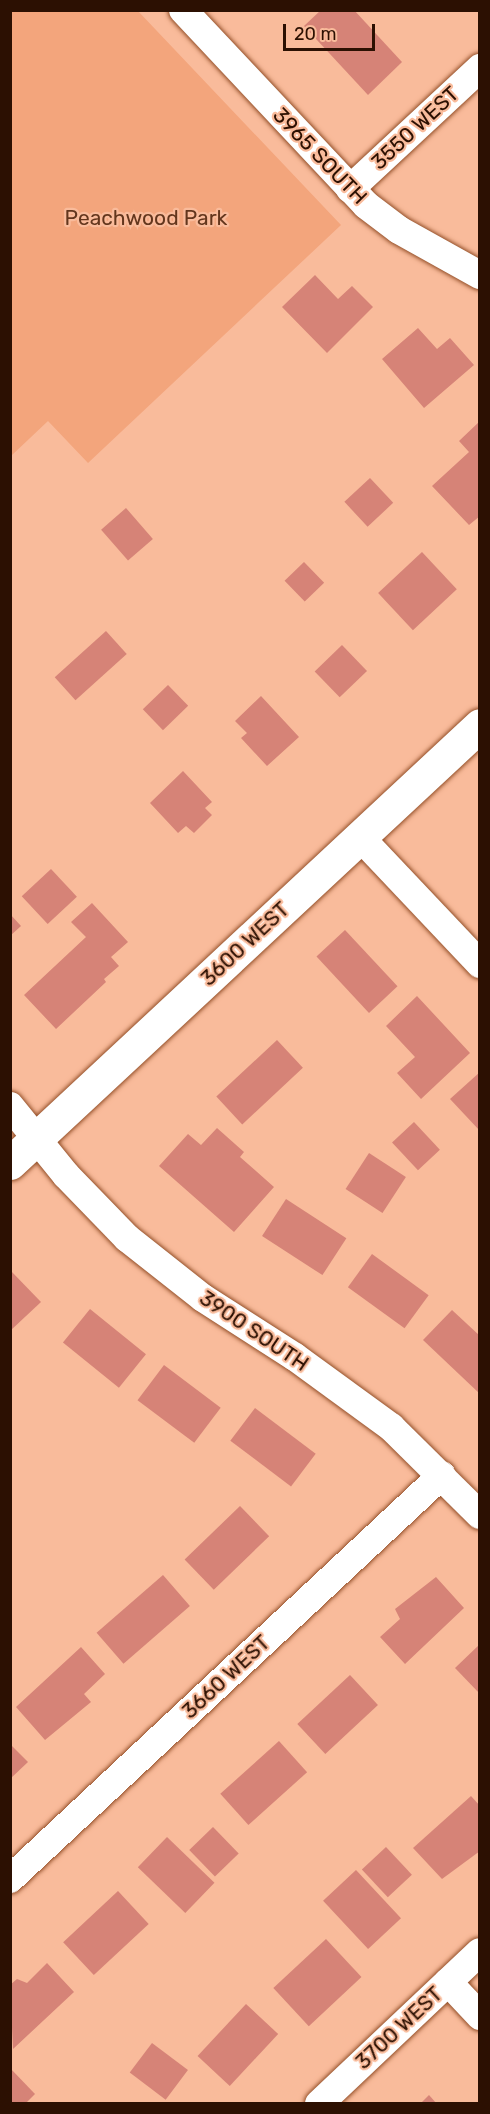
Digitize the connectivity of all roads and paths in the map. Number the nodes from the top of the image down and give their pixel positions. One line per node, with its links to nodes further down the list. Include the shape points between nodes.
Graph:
1 (183, 10): 3 (street, 3965 SOUTH)
2 (480, 68): 3 (street, 3550 WEST)
3 (350, 189): 4 (street, 3965 SOUTH, via 382,219)
4 (480, 275)
5 (480, 725): 6 (street, 3600 WEST)
6 (360, 837): 7 (street); 9 (street, 3600 WEST)
7 (480, 964)
8 (10, 1106): 9 (street, 3900 SOUTH)
9 (36, 1139): 10 (street, 3600 WEST); 11 (street, 3900 SOUTH, via 94,1206 166,1271 391,1427)
10 (10, 1163)
11 (442, 1475): 12 (street, 3900 SOUTH); 13 (street, 3660 WEST)
12 (480, 1515)
13 (10, 1879)
14 (480, 1952): 15 (street, 3700 WEST)
15 (448, 1982): 16 (street); 17 (street, 3700 WEST)
16 (480, 2016)
17 (319, 2103)

